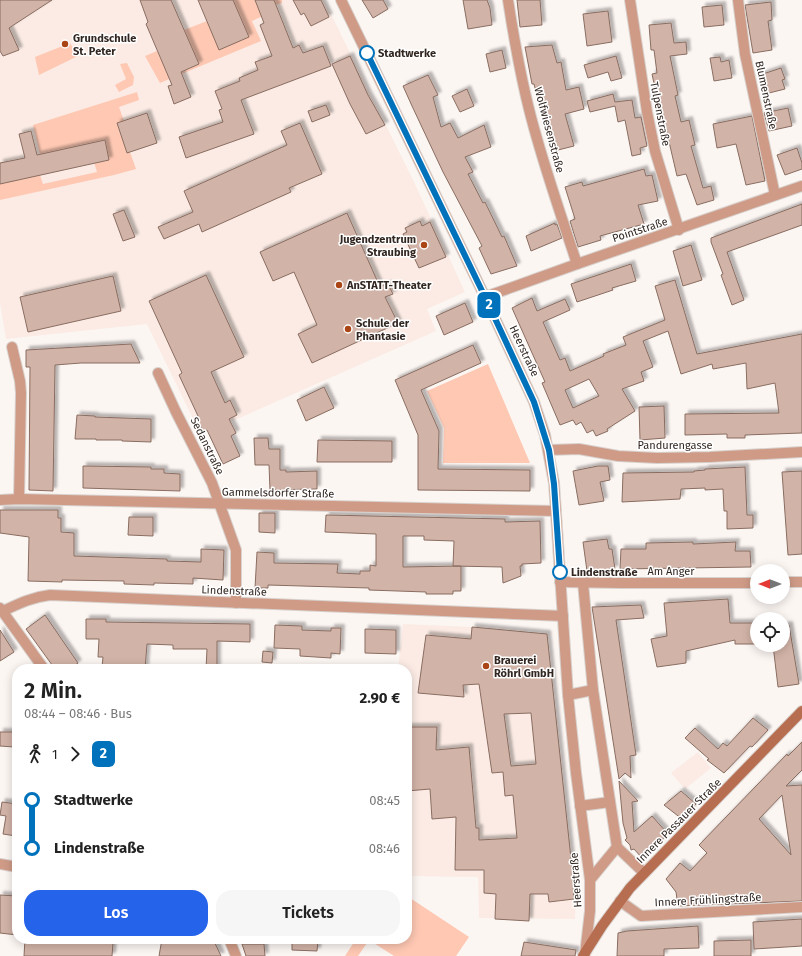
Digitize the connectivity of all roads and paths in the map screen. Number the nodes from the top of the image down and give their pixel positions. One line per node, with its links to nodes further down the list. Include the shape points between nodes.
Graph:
1 (341, 0): 9 (street, Heerstraße)
2 (508, 0): 8 (street, Wolfwiesenstraße, via 540,151)
3 (630, 0): 7 (street, Tulpenstraße, via 647,112)
4 (738, 0): 6 (street, Blumenstraße, via 745,54)
5 (802, 186): 6 (street, Pointstraße)
6 (776, 195): 7 (street, Pointstraße)
7 (678, 230): 8 (street, Pointstraße)
8 (577, 264): 9 (street, Pointstraße)
9 (485, 297): 12 (street, Heerstraße, via 534,402)
10 (12, 347): 14 (street, via 21,393)
11 (158, 373): 16 (street, Sedanstraße)
12 (549, 450): 13 (street, Pandurengasse, via 579,449 618,456 657,458); 17 (street, Heerstraße)
13 (802, 452)
14 (19, 499): 15 (street, Gammelsdorfer Straße); 16 (street, Gammelsdorfer Straße)
15 (0, 500)
16 (220, 504): 17 (street, Gammelsdorfer Straße); 23 (street, Sedanstraße, via 236,550)
17 (556, 511): 18 (street, Heerstraße)
18 (560, 582): 19 (street, Am Anger); 25 (street, Heerstraße)
19 (583, 582): 22 (street, Am Anger); 27 (street)
20 (790, 582): 21 (street)
21 (802, 582)
22 (750, 583)
23 (236, 603): 24 (street, Lindenstraße, via 50,595 38,596); 25 (street, Lindenstraße)
24 (1, 609): 26 (street)
25 (563, 616): 28 (street, Heerstraße)
26 (40, 664)
27 (592, 690): 28 (street); 30 (street)
28 (568, 695): 31 (street, Heerstraße)
29 (802, 711): 35 (main road, Innere Passauer Straße)
30 (610, 802): 31 (street); 32 (street)
31 (580, 806): 36 (street, Heerstraße)
32 (617, 847): 35 (street); 36 (street)
33 (0, 864): 34 (street)
34 (12, 866)
35 (644, 873): 37 (main road, Innere Passauer Straße)
36 (590, 880): 40 (street, Heerstraße, via 590,911)
37 (620, 901): 38 (street, Innere Frühlingstraße, via 641,916); 40 (main road, Innere Passauer Straße)
38 (802, 907)
39 (231, 944): 41 (street)
40 (585, 955)
41 (236, 956)

